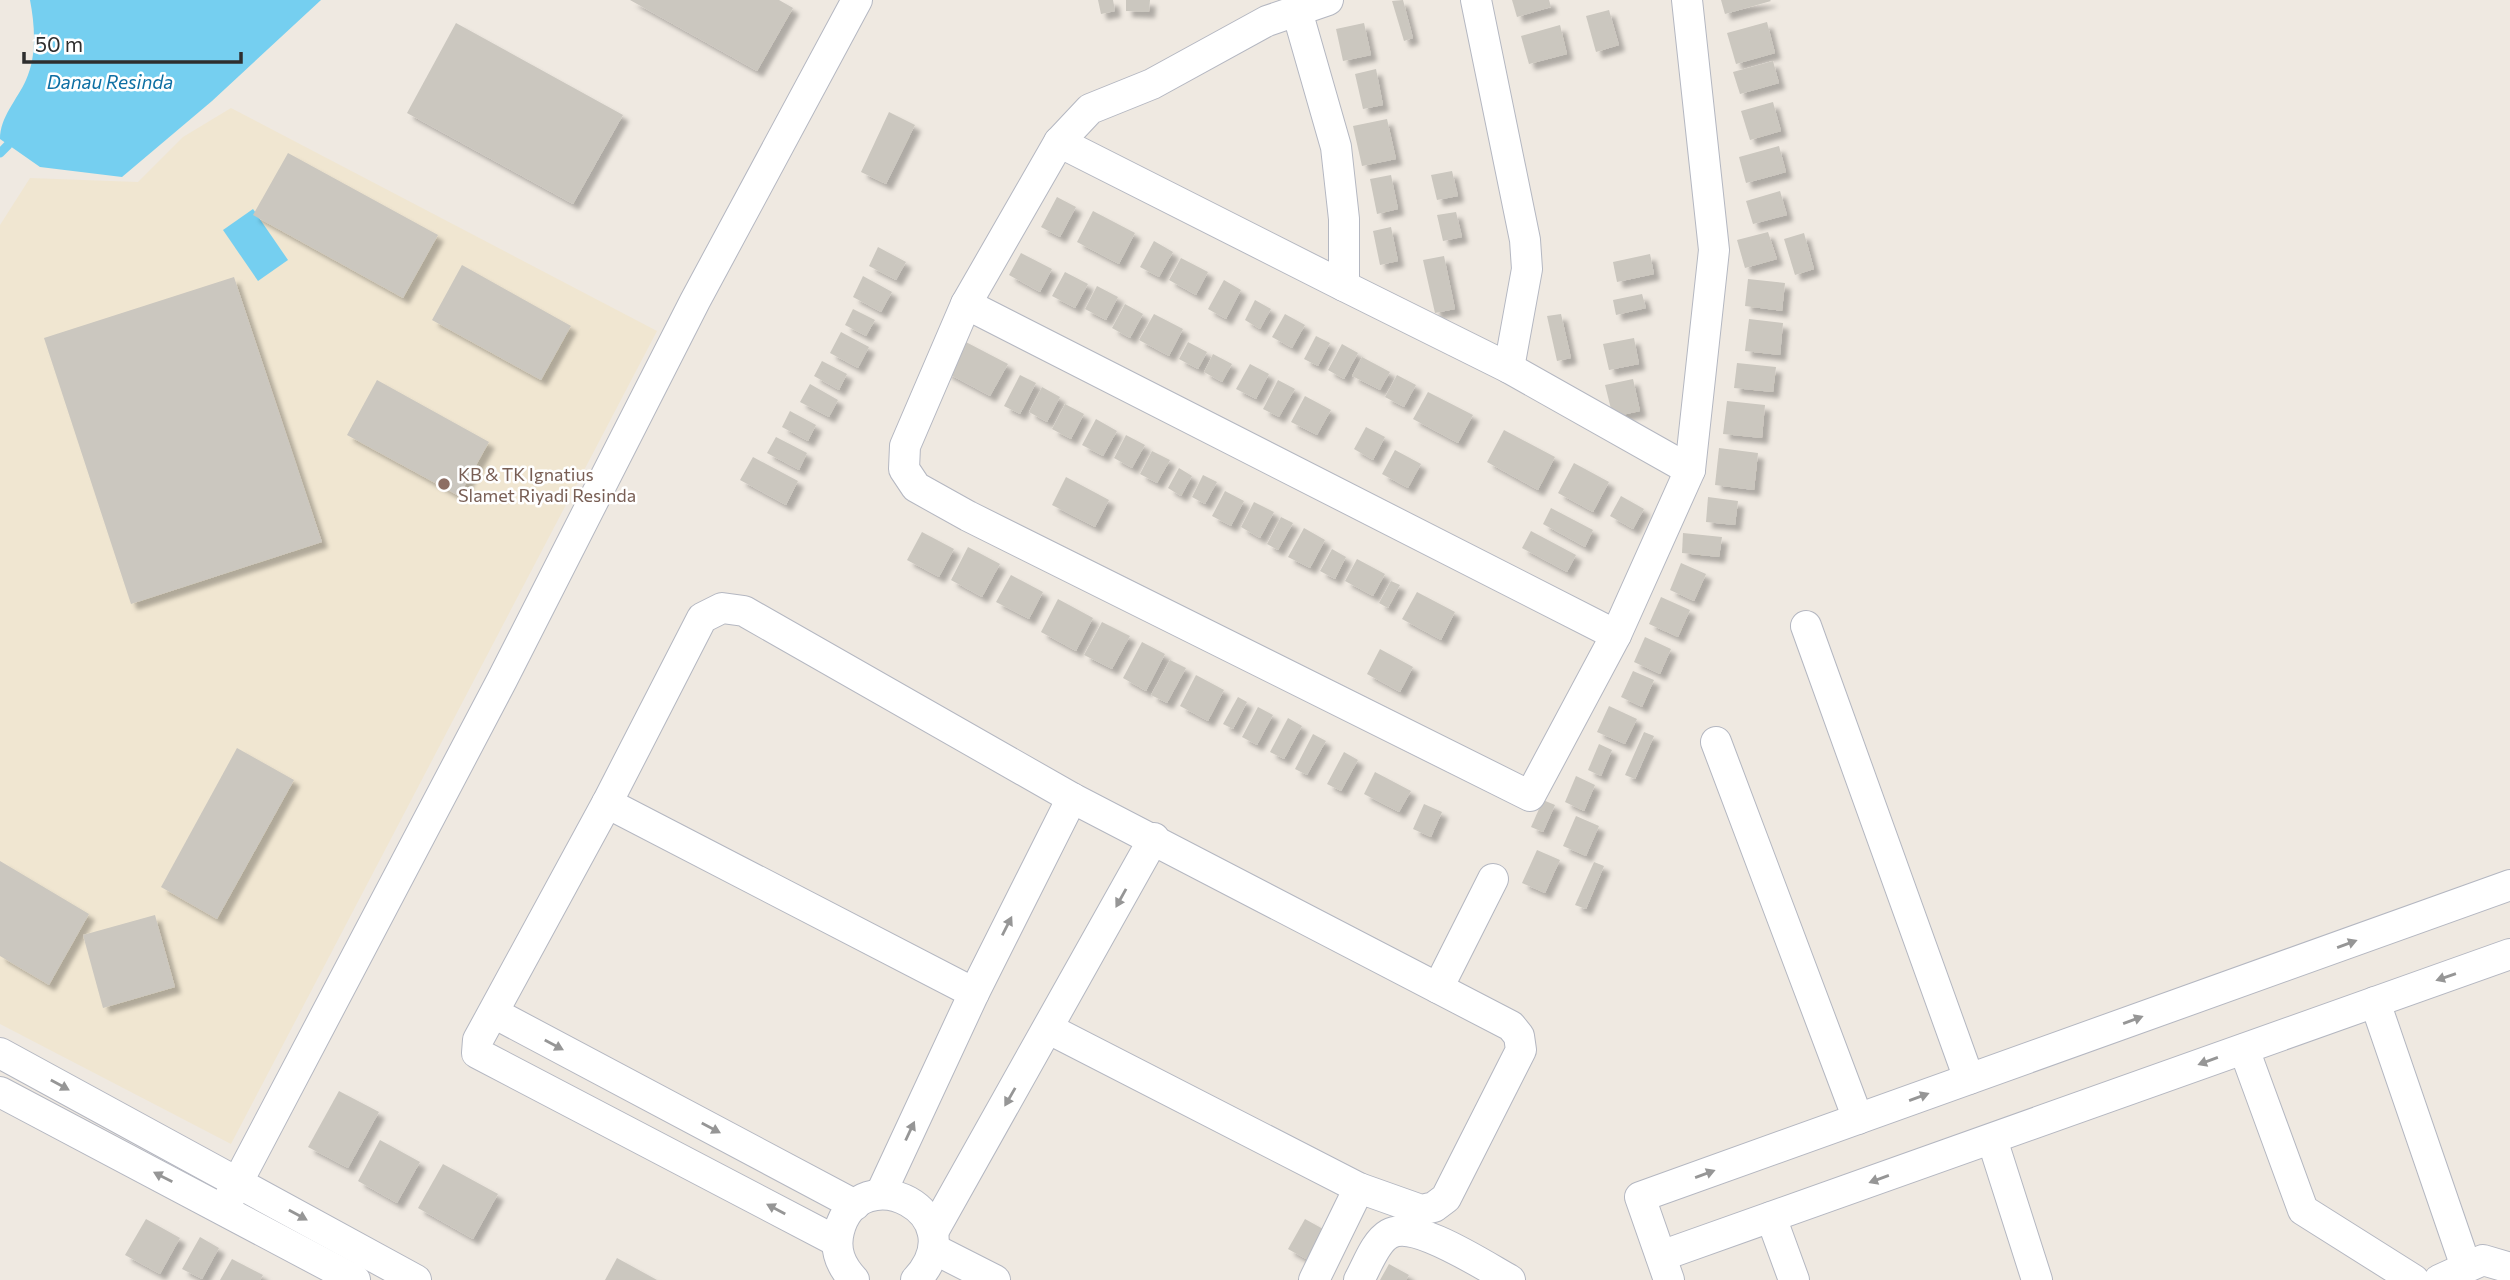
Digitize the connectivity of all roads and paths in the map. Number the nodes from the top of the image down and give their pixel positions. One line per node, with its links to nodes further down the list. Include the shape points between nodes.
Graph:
1 (857, 0): 32 (street, via 695,301)
2 (1476, 0): 9 (street, via 1525,240 1527,269)
3 (1687, 0): 10 (street, via 1714,250)
4 (1314, 4): 5 (street); 7 (street, via 1344,219)
5 (1263, 10): 6 (street, via 1152,84 1090,109)
6 (1059, 142): 7 (street); 8 (street)
7 (1344, 286): 9 (street)
8 (966, 304): 12 (street); 12 (street, via 905,446 904,469 916,487 968,516 1530,796)
9 (1509, 368): 10 (street)
10 (1690, 470): 12 (street)
11 (1806, 626): 27 (street)
12 (1616, 635)
13 (1716, 742): 29 (street)
14 (1072, 798): 15 (street, via 744,611 722,608 702,618); 16 (street); 21 (street, one-way to 14)
15 (607, 803): 21 (street); 23 (street)
16 (1154, 838): 20 (street); 24 (street, one-way to 24)
17 (1493, 878): 20 (street)
18 (2510, 885): 27 (street, one-way to 18)
19 (2509, 959): 22 (street, one-way to 22)
20 (1438, 988): 31 (street, via 1511,1026 1519,1036 1521,1050 1446,1198 1421,1210)
21 (974, 993): 33 (street, one-way to 21)
22 (2375, 1002): 25 (street); 37 (street)
23 (494, 1013): 33 (street, one-way to 33); 36 (street, one-way to 23, via 477,1053 478,1040)
24 (1049, 1029): 31 (street); 35 (street, one-way to 35)
25 (2244, 1049): 30 (street, one-way to 30); 50 (street, via 2303,1210)
26 (0, 1052): 32 (street, one-way to 32)
27 (1969, 1079): 29 (street, one-way to 27)
28 (0, 1092): 32 (street, one-way to 28)
29 (1858, 1119): 38 (street, one-way to 29, via 1640,1197)
30 (1992, 1139): 34 (street, one-way to 34); 49 (street)
31 (1359, 1188): 45 (street)
32 (231, 1195): 41 (street); 42 (street, one-way to 42)
33 (868, 1199): 35 (street, via 901,1197 916,1205 926,1217); 36 (street, via 842,1221)
34 (1771, 1217): 38 (street); 48 (street)
35 (933, 1240): 43 (street, via 927,1268); 44 (street)
36 (836, 1241): 40 (street)
37 (2466, 1267): 39 (street, via 2483,1260); 51 (street)
38 (1665, 1268)
39 (2510, 1268)
40 (847, 1277)
41 (355, 1280)
42 (416, 1280)
43 (916, 1280)
44 (995, 1280)
45 (1314, 1280)
46 (1359, 1280): 47 (street, via 1379,1245 1389,1234 1402,1231 1420,1233)
47 (1510, 1280)
48 (1794, 1280)
49 (2037, 1280)
50 (2414, 1280)
51 (2439, 1280)

